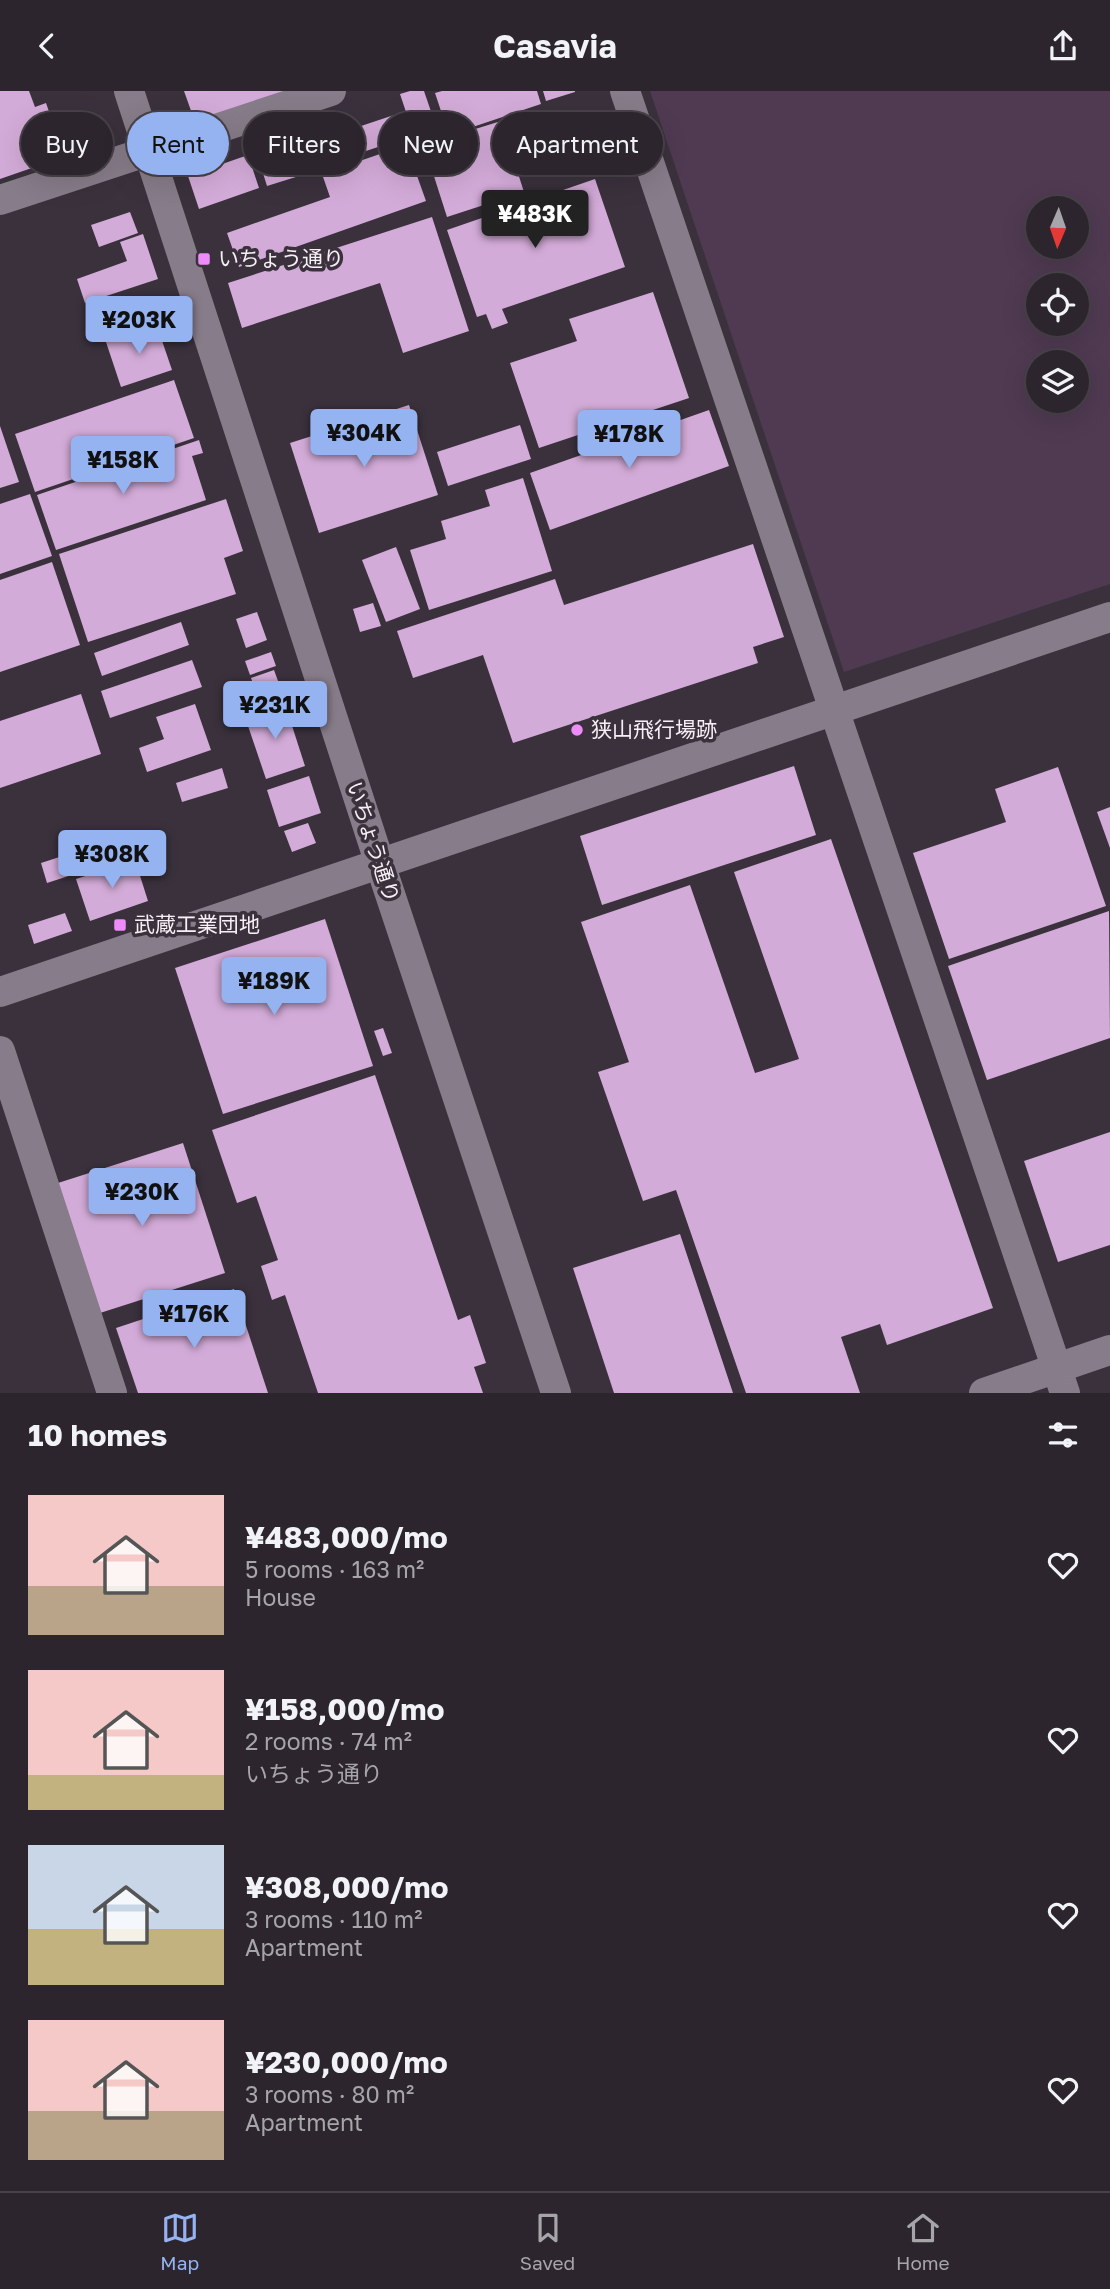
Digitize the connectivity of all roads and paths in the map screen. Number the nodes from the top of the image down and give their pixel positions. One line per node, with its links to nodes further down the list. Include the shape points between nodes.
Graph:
1 (129, 91): 4 (street, いちょう通り)
2 (331, 91): 5 (street)
3 (625, 91): 10 (street)
4 (136, 112)
5 (229, 125)
6 (127, 159): 8 (street)
7 (156, 175): 11 (street, いちょう通り)
8 (0, 200)
9 (1110, 617): 10 (street)
10 (834, 710): 11 (street); 15 (street)
11 (380, 864): 12 (street); 17 (street, いちょう通り)
12 (0, 992)
13 (0, 1052): 16 (street)
14 (1110, 1350): 15 (street)
15 (1060, 1381): 18 (street)
16 (112, 1393)
17 (556, 1393)
18 (984, 1393)

